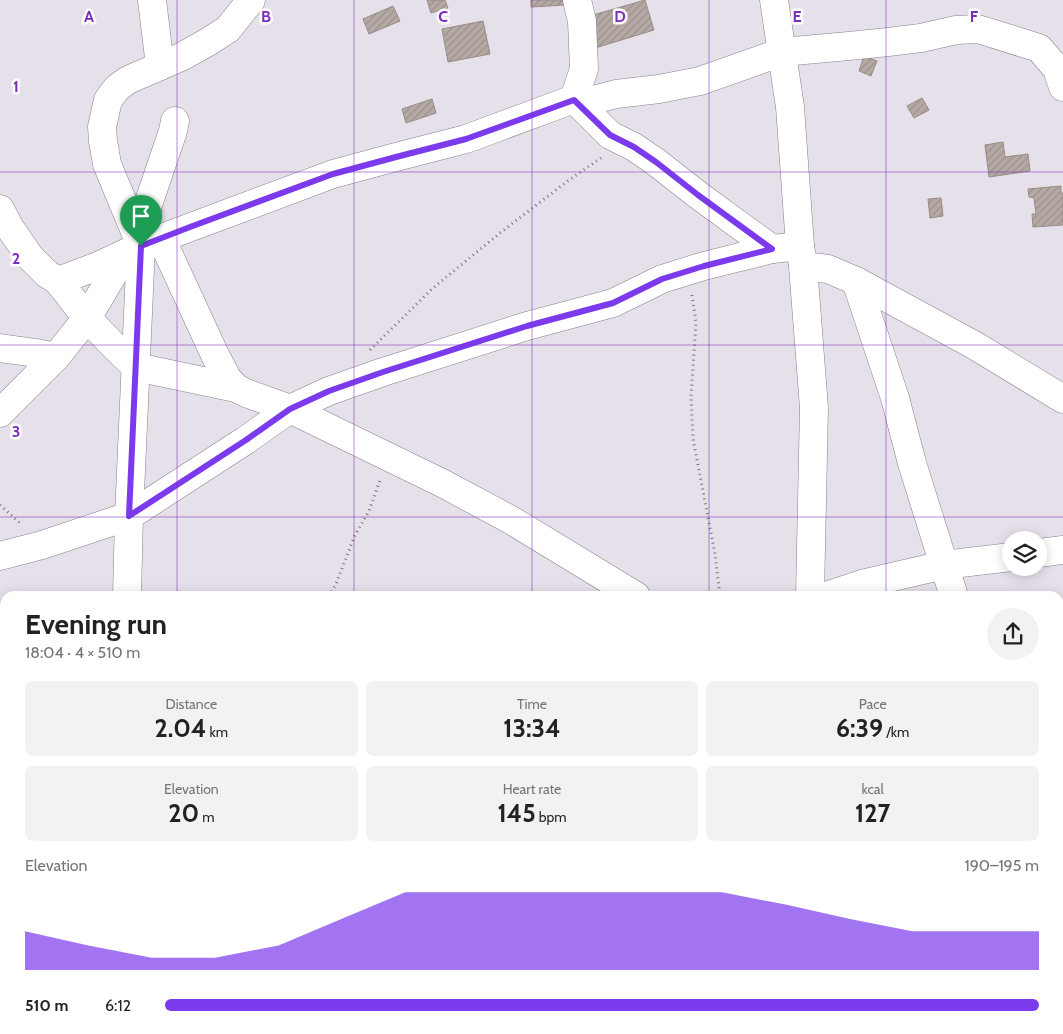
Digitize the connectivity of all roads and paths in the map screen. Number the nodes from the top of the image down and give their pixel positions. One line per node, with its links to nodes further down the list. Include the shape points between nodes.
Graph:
1 (152, 0): 6 (street)
2 (251, 0): 6 (street, via 228,29)
3 (577, 0): 8 (street, via 582,21 584,69)
4 (774, 0): 5 (street)
5 (782, 52): 7 (street, via 978,29 1039,48 1057,69); 8 (street, via 700,81 594,100); 14 (street, via 790,108)
6 (160, 66): 12 (street, via 117,88 108,100 102,127 107,164)
7 (1063, 88)
8 (574, 100): 10 (street, via 610,135); 12 (street, via 466,139 333,174)
9 (175, 120): 12 (street)
10 (624, 141): 13 (street); 20 (path, via 569,180 433,288)
11 (0, 209): 16 (street, via 30,257)
12 (141, 244): 16 (street, via 98,266); 18 (street); 22 (street); 23 (street, via 204,334 227,378)
13 (772, 249): 14 (street); 15 (street)
14 (801, 256): 17 (street); 38 (street, via 814,408)
15 (689, 270): 25 (street, via 613,303 527,326 383,372); 37 (path, via 696,322 691,426)
16 (58, 281): 18 (street)
17 (856, 281): 24 (street, via 965,340); 33 (street, via 895,398)
18 (87, 318): 21 (street); 22 (street)
19 (0, 348): 21 (street)
20 (364, 356)
21 (56, 357): 26 (street)
22 (136, 367): 23 (street); 28 (street)
23 (236, 388): 25 (street)
24 (1063, 399)
25 (290, 409): 27 (street); 28 (street)
26 (0, 413)
27 (386, 456): 35 (path, via 369,511 355,535); 36 (street, via 511,520)
28 (129, 516): 31 (street); 34 (street)
29 (1063, 550): 30 (street)
30 (1047, 552)
31 (0, 556)
32 (1002, 558): 33 (street)
33 (944, 566): 39 (street); 40 (street)
34 (127, 591)
35 (332, 591)
36 (628, 591)
37 (719, 591)
38 (810, 591)
39 (841, 591)
40 (952, 591)

